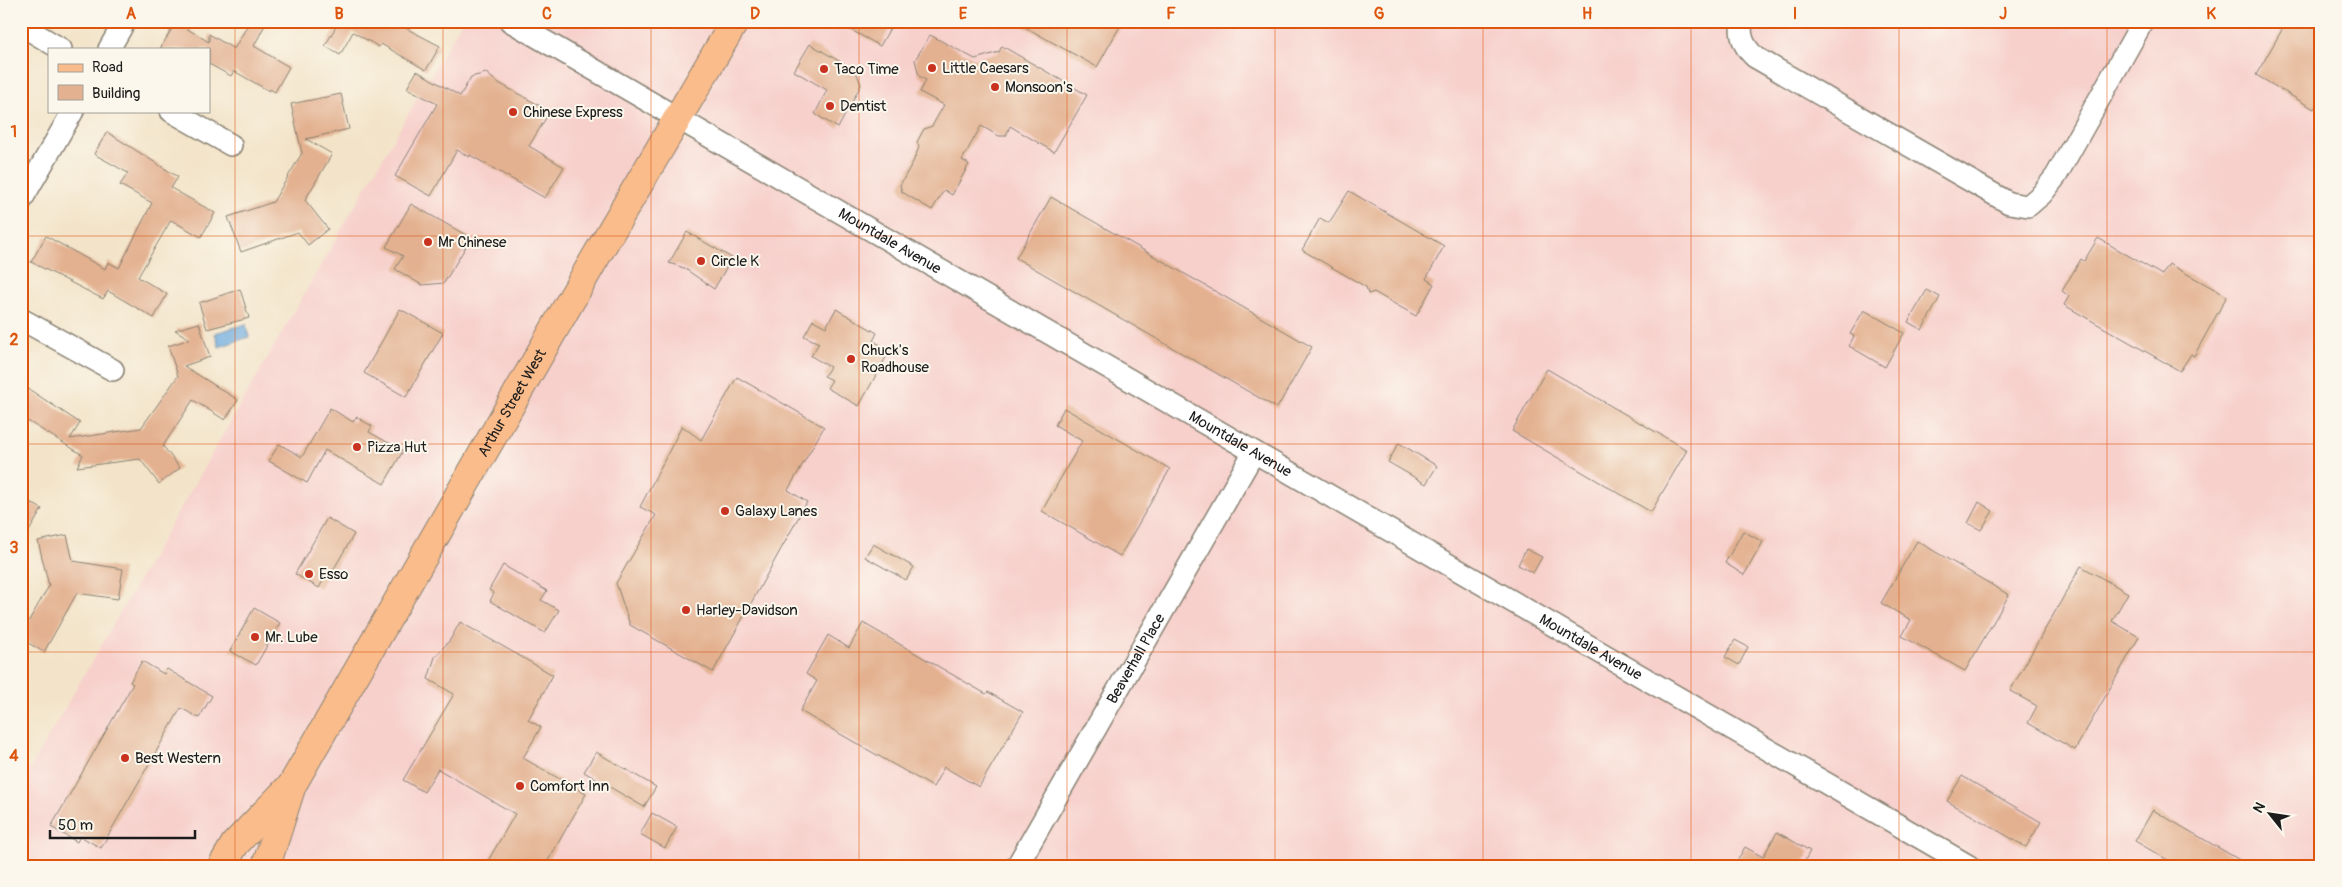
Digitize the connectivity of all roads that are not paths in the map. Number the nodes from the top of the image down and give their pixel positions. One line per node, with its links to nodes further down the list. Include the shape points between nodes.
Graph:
1 (125, 21): 8 (street)
2 (510, 21): 11 (street, Mountdale Avenue)
3 (736, 21): 11 (main road, Arthur Street West)
4 (1742, 21): 5 (street, via 1742,38 1747,50 1755,57 2009,203 2028,206 2056,176)
5 (2143, 21)
6 (21, 25): 7 (street)
7 (59, 48)
8 (110, 48)
9 (72, 112): 13 (street)
10 (172, 112): 12 (street)
11 (678, 119): 16 (street, Mountdale Avenue); 17 (main road, Arthur Street West)
12 (231, 144)
13 (21, 201)
14 (21, 319): 15 (street)
15 (113, 370)
16 (1254, 452): 20 (street, Beaverhall Place); 21 (street, Mountdale Avenue)
17 (292, 785): 18 (main road, Arthur Street West, via 235,844); 19 (main road, Arthur Street West)
18 (222, 866)
19 (266, 866)
20 (1017, 866)
21 (1969, 866)

